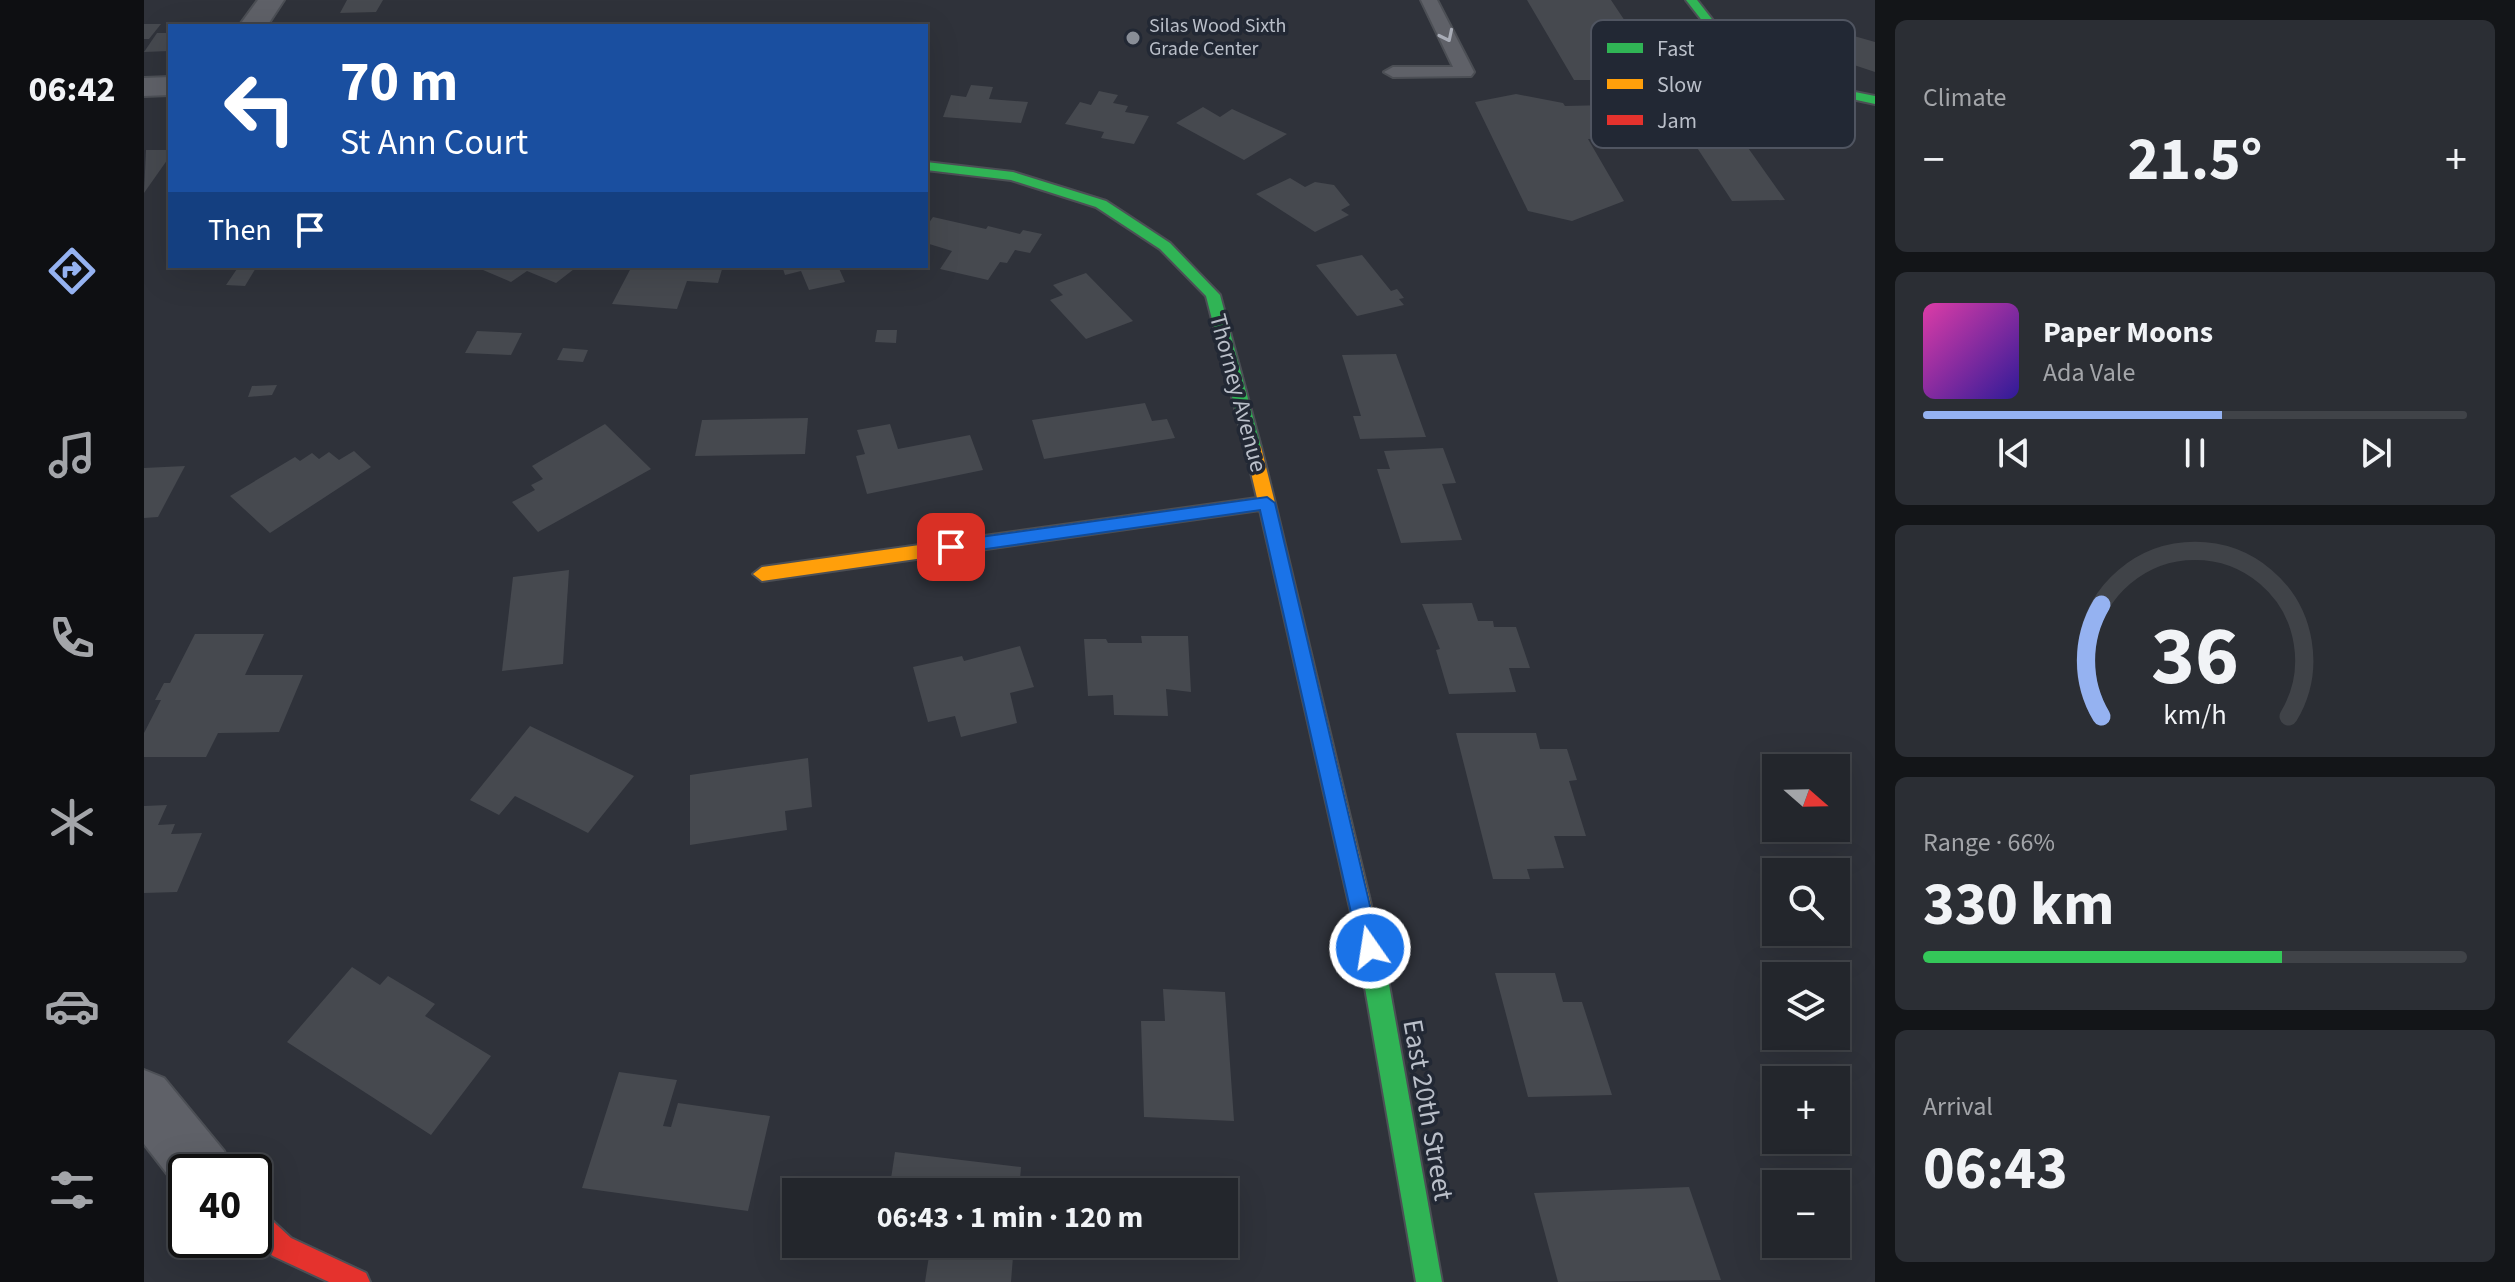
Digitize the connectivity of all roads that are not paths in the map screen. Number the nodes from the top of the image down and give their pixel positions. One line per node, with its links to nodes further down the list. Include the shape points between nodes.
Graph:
1 (271, 0): 5 (street)
2 (1429, 0): 6 (lane, one-way to 6, via 1465,72)
3 (1691, 0): 4 (street)
4 (1707, 20)
5 (254, 24)
6 (1393, 72)
7 (168, 86): 8 (street)
8 (144, 87)
9 (1855, 96): 10 (street)
10 (1875, 100)
11 (928, 166): 12 (street, Thorney Avenue, via 1013,176 1101,204 1165,246 1213,295)
12 (1267, 503): 13 (street); 14 (street, Thorney Avenue)
13 (762, 574)
14 (1370, 948): 19 (street, East 20th Street)
15 (144, 1098): 16 (street)
16 (189, 1154)
17 (272, 1238): 18 (street)
18 (357, 1282)
19 (1429, 1282)

